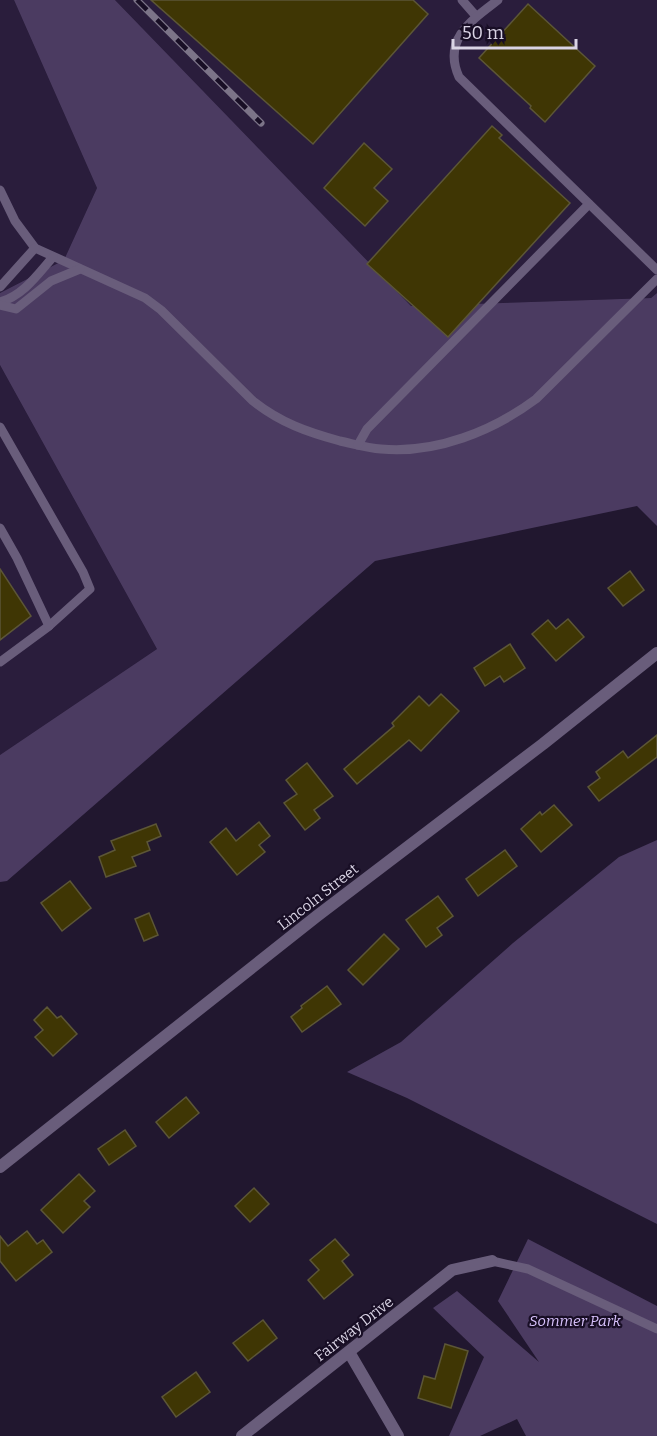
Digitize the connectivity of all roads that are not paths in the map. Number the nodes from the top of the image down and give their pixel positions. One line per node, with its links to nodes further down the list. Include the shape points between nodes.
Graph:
1 (462, 0): 3 (lane)
2 (498, 0): 3 (lane)
3 (476, 16): 5 (lane, via 457,38 453,53 459,77)
4 (0, 190): 6 (lane, via 15,221)
5 (590, 204): 9 (lane); 14 (lane, via 367,429)
6 (35, 248): 7 (lane); 11 (lane)
7 (53, 257): 8 (lane); 12 (lane, via 12,299)
8 (80, 269): 12 (lane, via 51,281 16,309); 14 (lane, via 145,298 161,310 269,413 309,433)
9 (657, 270)
10 (657, 279): 14 (lane, via 520,411 449,442 381,449)
11 (0, 287)
12 (0, 303)
13 (0, 427): 16 (lane, via 90,589)
14 (358, 445)
15 (0, 528): 16 (lane)
16 (49, 626): 18 (lane)
17 (657, 653): 19 (street, Lincoln Street)
18 (0, 662)
19 (0, 1167)
20 (492, 1261): 21 (lane, via 528,1269); 22 (street, Fairway Drive, via 452,1270)
21 (657, 1329)
22 (349, 1352): 23 (street, Fairway Drive); 24 (street)
23 (242, 1436)
24 (398, 1436)

